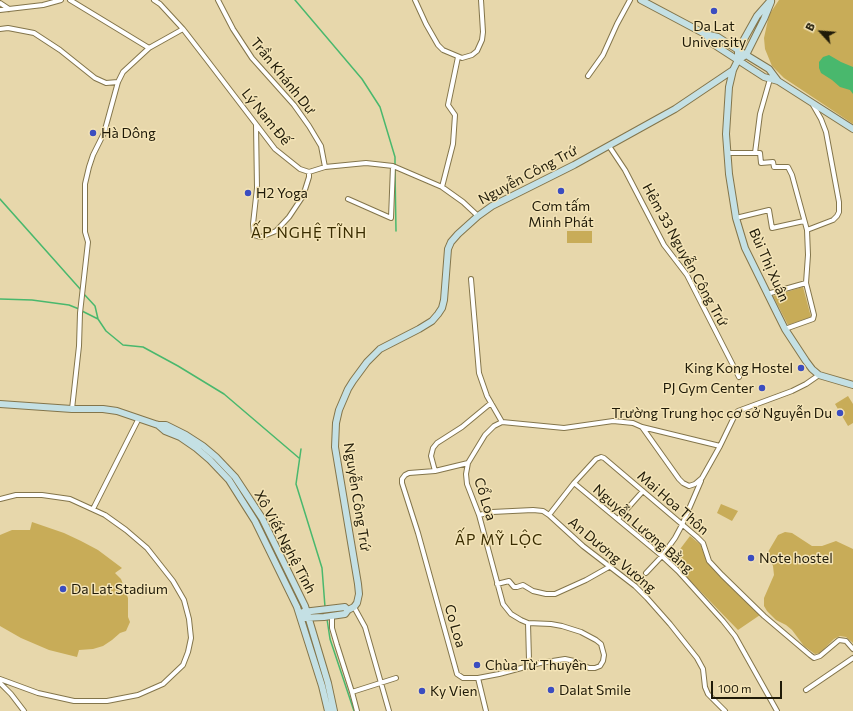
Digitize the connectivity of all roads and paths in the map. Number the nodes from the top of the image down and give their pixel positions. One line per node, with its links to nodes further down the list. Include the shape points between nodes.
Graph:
1 (61, 0): 11 (street)
2 (70, 0): 16 (street)
3 (154, 0): 13 (street, Lý Nam Đế)
4 (218, 0): 33 (street, Trần Khánh Dư, via 252,58 309,126 321,146)
5 (415, 0): 19 (street, via 438,45)
6 (481, 0): 19 (street, via 483,32 480,46 472,55)
7 (630, 0): 22 (street, via 603,55)
8 (641, 0): 15 (main road)
9 (771, 0): 17 (main road, via 756,16); 18 (main road)
10 (0, 3): 11 (street)
11 (9, 9): 12 (street)
12 (0, 10)
13 (183, 29): 16 (street); 27 (street, Lý Nam Đế)
14 (0, 30): 25 (street, via 8,28 34,33 95,78 106,83)
15 (705, 34): 17 (main road, via 718,37); 20 (main road, via 713,44)
16 (149, 48): 25 (street, via 123,72)
17 (738, 50): 18 (main road); 20 (main road)
18 (746, 54): 20 (main road); 24 (main road, via 769,69)
19 (458, 57): 35 (street, via 448,105 455,115 453,144)
20 (738, 60): 21 (main road); 23 (main road)
21 (732, 70): 29 (main road, Nguyễn Công Trứ, via 674,109); 30 (main road, Bùi Thị Xuân, via 726,119)
22 (588, 76)
23 (770, 79): 24 (main road); 31 (street, via 760,114)
24 (778, 81): 26 (main road)
25 (118, 82): 50 (street, via 108,123 92,155 85,179 85,232 88,242)
26 (812, 104): 28 (main road); 40 (street, via 826,132 839,212 833,220)
27 (256, 125): 34 (street, Lý Nam Đế, via 274,149 300,169); 34 (street, via 257,188 252,224 254,235 261,237 276,231 289,217 303,196)
28 (853, 129)
29 (609, 146): 37 (main road, Nguyễn Công Trứ); 46 (street, Hẻm 33 Nguyễn Công Trứ, via 625,170 664,245 690,280)
30 (727, 153): 31 (street); 38 (main road, Bùi Thị Xuân)
31 (755, 153): 39 (street, via 760,154 761,163 773,162 774,167 788,167)
32 (393, 166): 33 (street, via 366,163); 35 (street); 36 (street, via 391,218)
33 (326, 167): 34 (street)
34 (309, 172)
35 (442, 187): 37 (street)
36 (348, 199)
37 (478, 216): 71 (main road, Nguyễn Công Trứ, via 458,234 448,249 444,300 438,314 432,321 380,350 367,362 348,389 339,410 335,447 358,584 358,598)
38 (736, 218): 39 (street, via 769,210 772,228); 43 (main road, Bùi Thị Xuân, via 745,248)
39 (804, 221): 40 (street)
40 (807, 230): 42 (street)
41 (470, 278): 48 (street, via 479,373 482,386)
42 (806, 283): 43 (street); 44 (street, via 814,315 812,319)
43 (767, 294): 44 (main road, Bùi Thị Xuân)
44 (785, 329): 45 (main road, Bùi Thị Xuân, via 812,369)
45 (819, 375): 47 (main road); 55 (street, via 792,391 738,411)
46 (739, 377)
47 (853, 385)
48 (491, 403): 52 (street); 57 (street, via 462,427 437,443 431,456)
49 (0, 404): 50 (main road, Xô Viết Nghệ Tĩnh)
50 (72, 409): 51 (main road, Xô Viết Nghệ Tĩnh, via 110,410)
51 (139, 418): 53 (main road, Xô Viết Nghệ Tĩnh); 62 (street)
52 (502, 422): 54 (street, via 564,428 619,421 633,422); 56 (street, via 490,430)
53 (158, 425): 72 (main road, Xô Viết Nghệ Tĩnh, via 164,431 196,448 229,480 255,521); 74 (main road, Xô Viết Nghệ Tĩnh, via 173,428 203,446 236,477 262,518)
54 (642, 427): 55 (street); 58 (street, via 681,482 689,486)
55 (720, 446): 58 (street)
56 (468, 463): 57 (street, Co Loa); 63 (street, Cổ Loa, via 467,484)
57 (435, 471): 81 (street, Co Loa, via 405,475 402,483 456,671 463,678)
58 (702, 478): 66 (street)
59 (574, 483): 60 (street, Mai Hoa Thôn, via 596,459 601,457); 64 (street, Mai Hoa Thôn); 65 (street, Nguyễn Lương Bằng)
60 (643, 491): 65 (street); 66 (street, Mai Hoa Thôn)
61 (0, 499): 62 (street, via 16,495 42,495 70,499)
62 (94, 509): 82 (street, via 126,530 147,548 173,580 184,600 189,619 191,638 183,665 163,684 138,695 107,701 74,701 38,693)
63 (479, 515): 64 (street, An Dương Vương, via 532,510 543,511); 70 (street, Cổ Loa)
64 (549, 515): 68 (street, An Dương Vương)
65 (618, 520): 67 (street, Nguyễn Lương Bằng)
66 (682, 525): 67 (street); 77 (street, Mai Hoa Thôn, via 703,543 709,561 722,575 764,616 814,658 839,640 846,642)
67 (662, 556): 69 (street); 94 (street, Nguyễn Lương Bằng, via 735,636)
68 (609, 568): 70 (street, via 555,594 533,591 523,585 517,588 509,581); 93 (street, An Dương Vương, via 648,598 670,624 700,663 708,694)
69 (646, 573)
70 (497, 584): 76 (street, Cổ Loa, via 503,604 511,614)
71 (351, 609): 73 (main road, via 345,614); 84 (street, via 365,627)
72 (299, 612): 74 (main road); 75 (main road, Xô Viết Nghệ Tĩnh)
73 (332, 613): 74 (main road); 86 (street, via 336,645)
74 (308, 615): 75 (main road); 89 (main road, Xô Viết Nghệ Tĩnh)
75 (301, 618): 88 (main road, Xô Viết Nghệ Tĩnh)
76 (528, 622): 79 (street); 81 (street, Co Loa, via 557,624 581,632 601,644 603,661 600,666 588,668 565,659)
77 (853, 649)
78 (853, 658): 85 (street)
79 (529, 660)
80 (396, 678): 84 (street)
81 (478, 678): 92 (street)
82 (0, 680)
83 (0, 683): 87 (street)
84 (381, 683): 86 (street); 91 (street)
85 (806, 690)
86 (352, 692): 90 (street)
87 (24, 711)
88 (328, 711)
89 (334, 711)
90 (357, 711)
91 (389, 711)
92 (486, 711)
93 (725, 711)
94 (777, 711)

